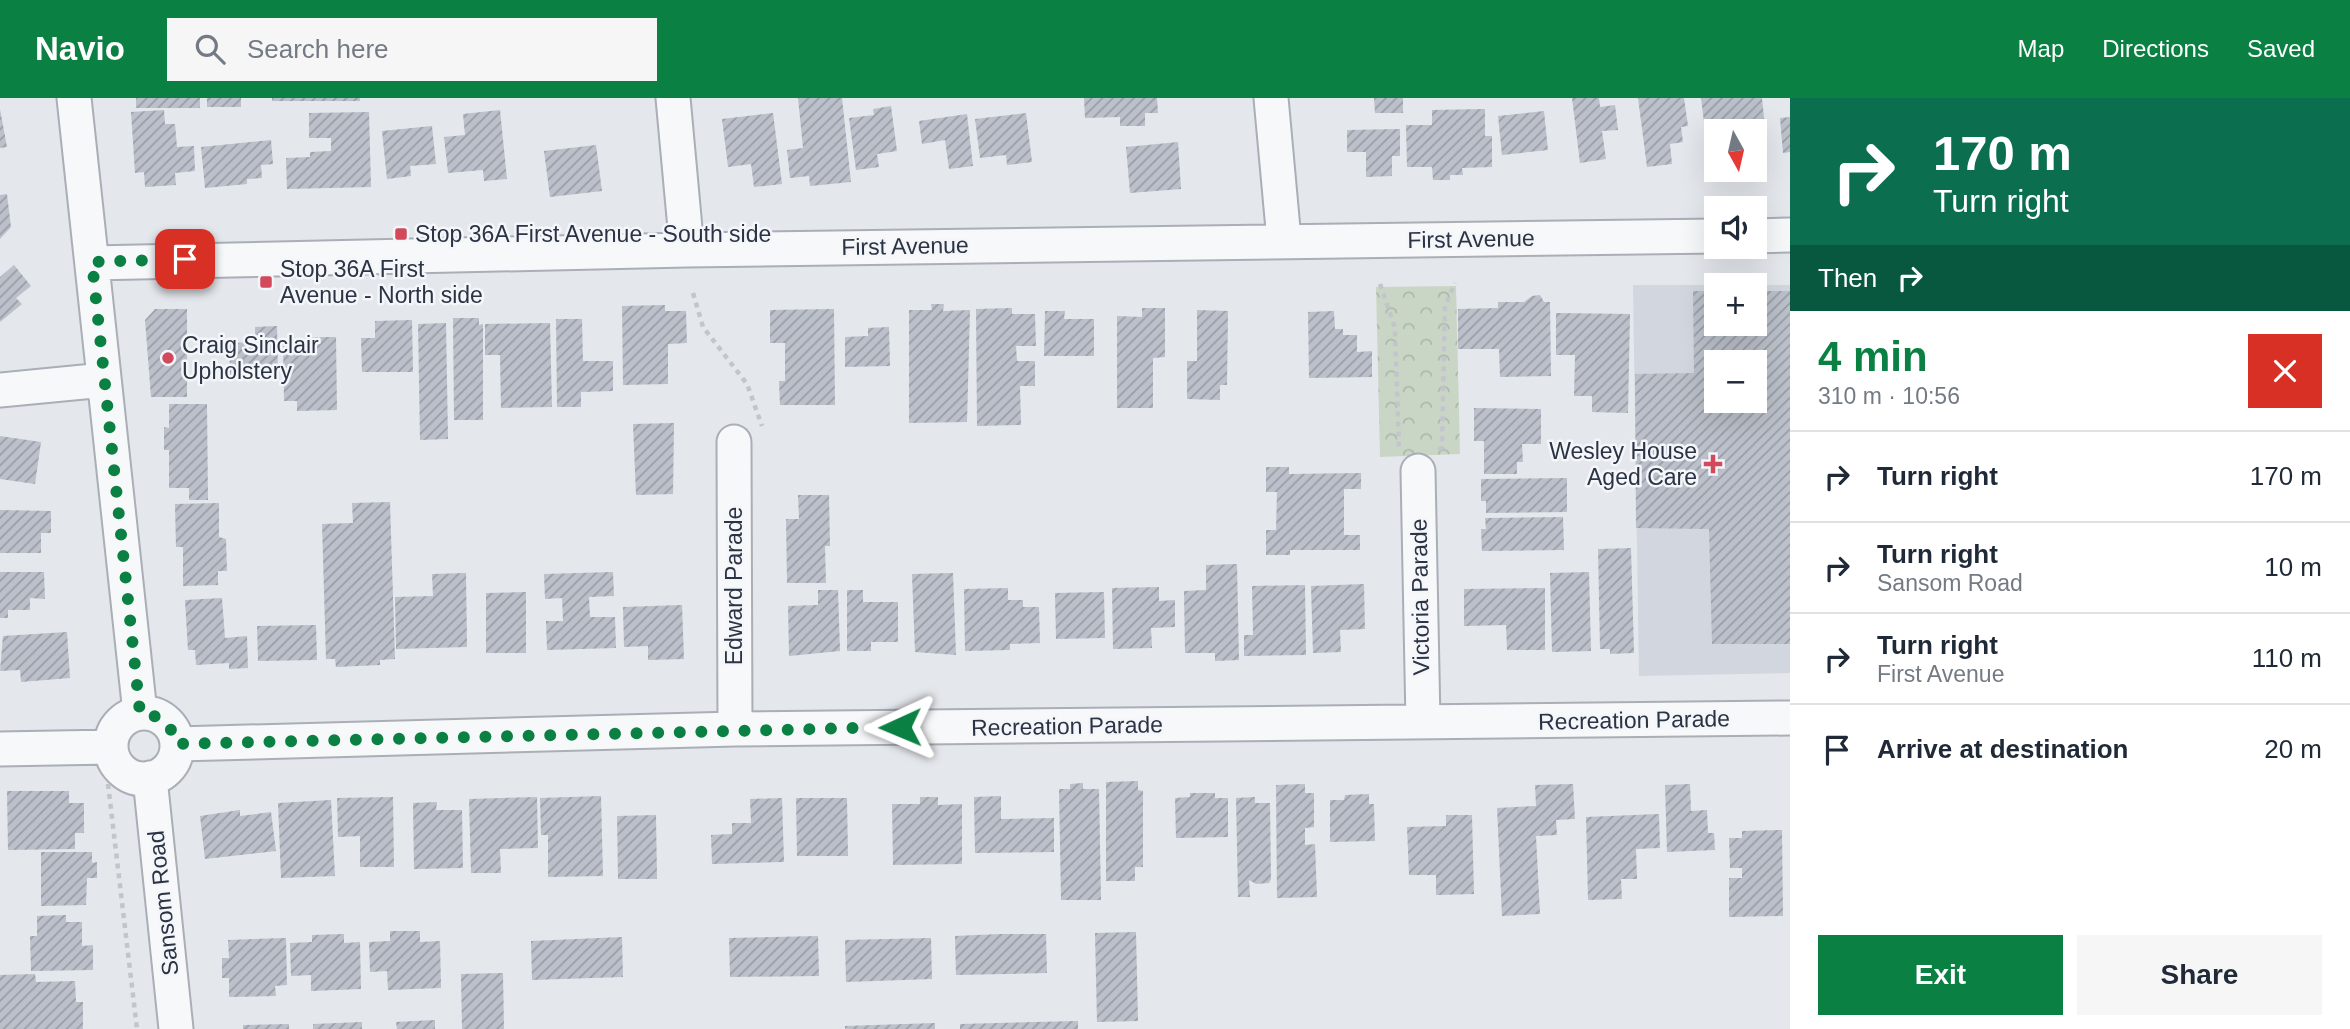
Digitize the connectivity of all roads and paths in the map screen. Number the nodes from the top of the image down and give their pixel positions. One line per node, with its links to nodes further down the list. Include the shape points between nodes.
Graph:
1 (74, 98): 9 (street)
2 (673, 98): 8 (street)
3 (1271, 98): 7 (street)
4 (1704, 236): 7 (street, First Avenue)
5 (1767, 236): 6 (street)
6 (1790, 236)
7 (1284, 240): 8 (street, First Avenue)
8 (687, 250): 9 (street, First Avenue)
9 (92, 262): 13 (street)
10 (1455, 283): 16 (path, via 1445,306 1442,447)
11 (1380, 284): 16 (path, via 1395,328 1398,448)
12 (693, 293): 15 (path, via 703,327 747,384 762,427)
13 (104, 380): 14 (street); 17 (street)
14 (0, 390)
15 (734, 442): 20 (street, Edward Parade)
16 (1418, 471): 19 (street, Victoria Parade)
17 (140, 713): 21 (street, via 165,721); 22 (street, via 122,721)
18 (1790, 718): 19 (street, Recreation Parade)
19 (1423, 722): 20 (street, Recreation Parade)
20 (735, 729): 21 (street, Recreation Parade)
21 (177, 744): 24 (street, via 170,766)
22 (111, 747): 23 (street); 24 (street, via 113,758 128,775)
23 (0, 749)
24 (150, 778): 27 (street, Sansom Road)
25 (108, 784): 26 (path)
26 (137, 1029)
27 (176, 1029)

